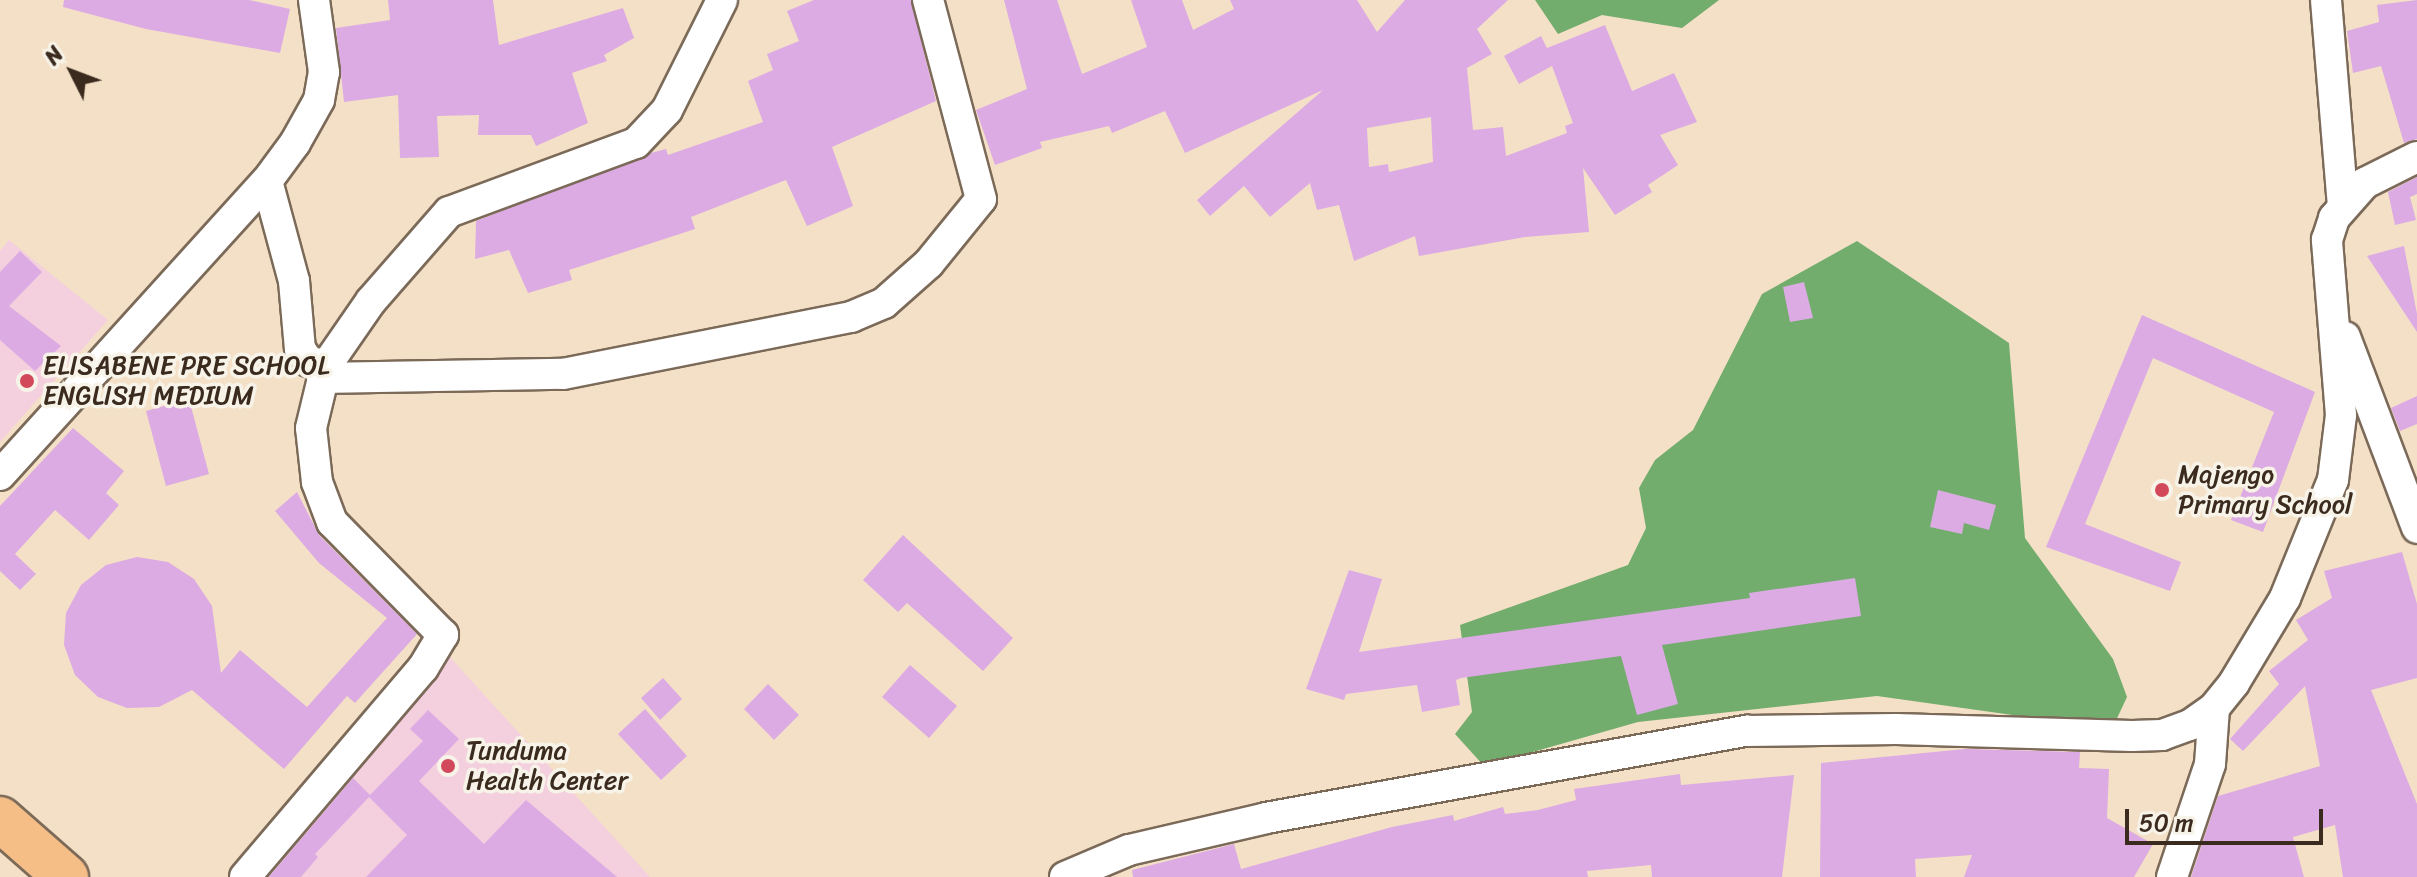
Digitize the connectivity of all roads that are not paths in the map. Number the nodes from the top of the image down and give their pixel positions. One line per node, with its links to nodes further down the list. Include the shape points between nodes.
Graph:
1 (314, 0): 6 (street, via 324,72 319,100)
2 (722, 0): 9 (street, via 667,110 636,143 449,212 371,301)
3 (928, 0): 9 (street, via 981,199 929,263 884,303 851,317 563,374)
4 (2326, 0): 7 (street)
5 (2417, 157): 7 (street, via 2365,183)
6 (267, 181): 9 (street, via 294,281 300,349); 10 (street)
7 (2343, 205): 8 (street, via 2327,240)
8 (2334, 309): 11 (street); 12 (street, via 2341,415 2333,480 2285,598)
9 (324, 372): 15 (street, via 311,428 317,482 332,522 443,635 423,668)
10 (0, 475)
11 (2417, 528)
12 (2214, 708): 16 (street, via 2190,725 2162,735 1747,731 1266,818 1129,850); 17 (street, via 2210,764)
13 (0, 819): 14 (highway)
14 (66, 877)
15 (245, 877)
16 (1065, 877)
17 (2172, 877)

